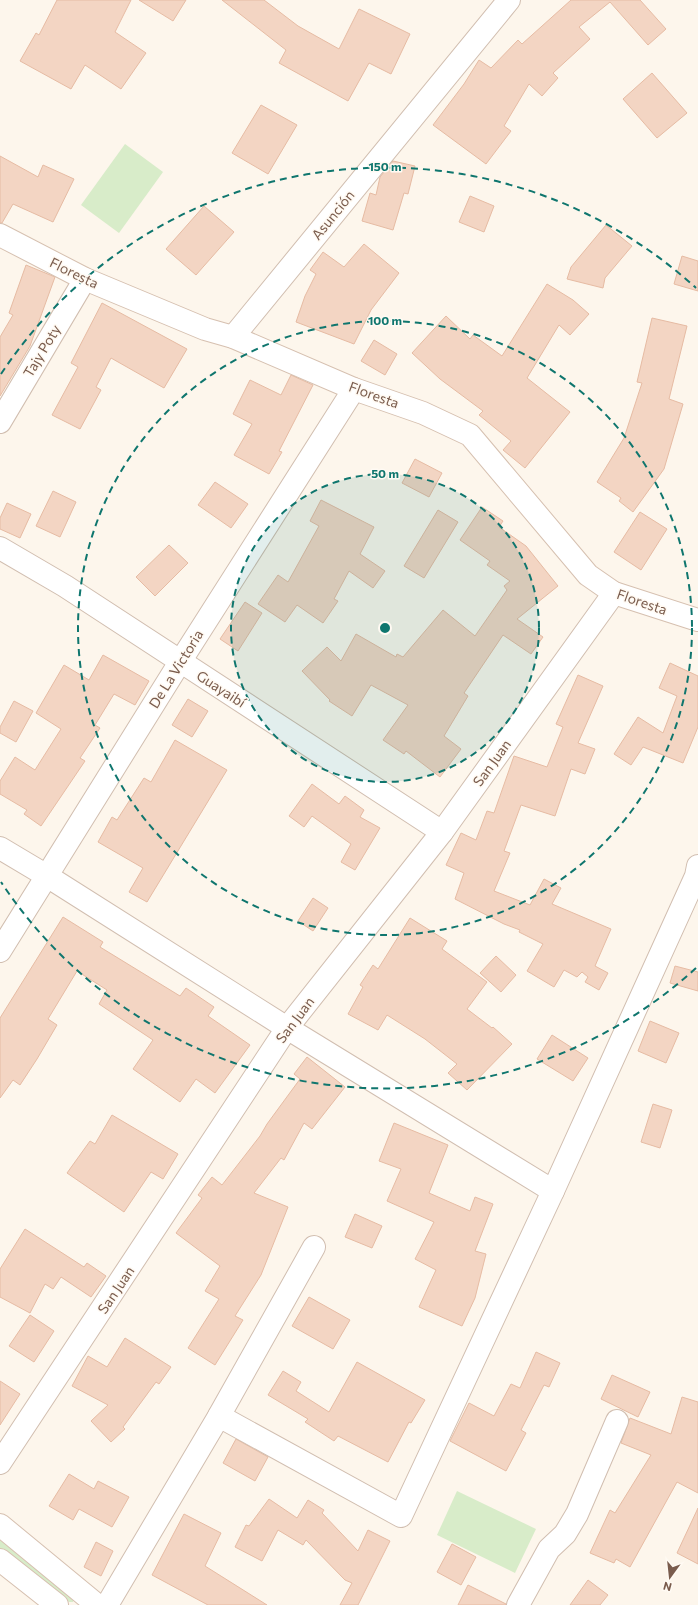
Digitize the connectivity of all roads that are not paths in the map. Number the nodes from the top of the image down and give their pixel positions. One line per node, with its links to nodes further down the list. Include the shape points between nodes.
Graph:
1 (509, 0): 4 (street, Asunción)
2 (0, 235): 3 (street, Floresta)
3 (85, 279): 4 (street, Floresta, via 205,329); 6 (street, Tajy Poty)
4 (233, 337): 5 (street, Floresta)
5 (354, 389): 8 (street, Floresta, via 422,413 470,435 588,575); 10 (street, De La Victoria)
6 (0, 422)
7 (0, 548): 10 (street, Guayaibí, via 65,586)
8 (614, 593): 9 (street, Floresta); 11 (street, San Juan)
9 (698, 620)
10 (180, 662): 11 (street, Guayaibí); 14 (street, De La Victoria)
11 (442, 832): 16 (street, San Juan)
12 (0, 848): 14 (street)
13 (698, 866): 17 (street, via 696,876)
14 (47, 876): 15 (street, De La Victoria); 16 (street)
15 (0, 951)
16 (287, 1028): 17 (street); 21 (street, San Juan)
17 (553, 1191): 19 (street, via 401,1516)
18 (314, 1247): 19 (street)
19 (219, 1416): 26 (street)
20 (616, 1421): 27 (street, via 577,1514 565,1534 549,1550)
21 (0, 1463)
22 (0, 1525): 25 (street)
23 (0, 1560): 24 (street)
24 (57, 1605)
25 (97, 1605)
26 (107, 1605)
27 (518, 1605)

